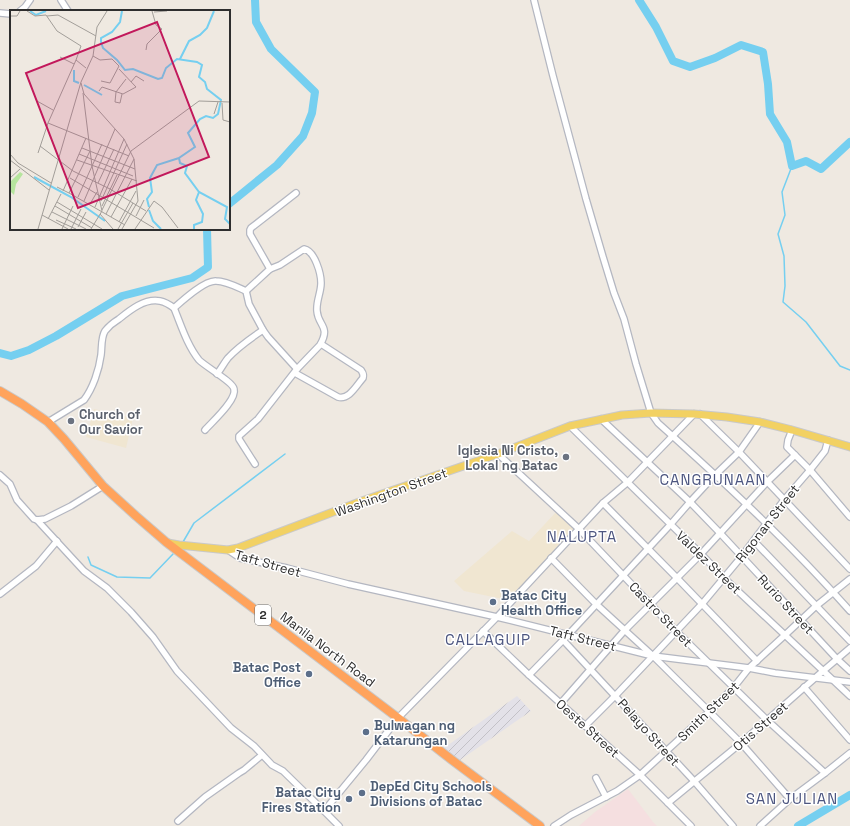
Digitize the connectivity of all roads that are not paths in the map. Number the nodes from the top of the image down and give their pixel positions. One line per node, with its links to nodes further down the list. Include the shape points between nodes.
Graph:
1 (30, 0): 4 (street)
2 (61, 0): 5 (street)
3 (534, 0): 17 (street, via 586,199)
4 (21, 10)
5 (67, 10)
6 (0, 13): 7 (street)
7 (10, 14)
8 (296, 193): 9 (street, via 250,230)
9 (270, 268): 10 (street); 13 (street, via 280,265 304,249 312,253 321,282 316,312 325,331)
10 (246, 291): 11 (street, via 224,282 208,282); 12 (street, via 249,304)
11 (174, 308): 15 (street, via 190,346 199,360); 20 (street, via 160,301 142,304 128,311 109,327 105,331 101,357 88,395)
12 (263, 330): 14 (street); 15 (street, via 232,354)
13 (321, 344): 14 (street); 14 (street, via 363,373 363,378 348,395 338,396)
14 (296, 371): 32 (street, via 258,419 239,436)
15 (217, 374): 23 (street, via 232,385 233,395 227,406)
16 (0, 391): 20 (highway, Manila North Road / 2)
17 (651, 413): 18 (main road, Washington Street); 19 (main road, Washington Street); 25 (street)
18 (697, 414): 21 (main road, Washington Street); 25 (street); 28 (street)
19 (602, 419): 22 (main road, Washington Street); 31 (street, Rurio Street)
20 (48, 422): 38 (highway, Manila North Road / 2)
21 (760, 422): 24 (main road, Washington Street); 28 (street)
22 (570, 426): 29 (main road, Washington Street); 36 (street, Valdez Street)
23 (204, 430)
24 (792, 430): 26 (main road, Washington Street); 30 (street, via 787,447)
25 (673, 437): 31 (street); 35 (street)
26 (828, 440): 27 (main road, Washington Street); 33 (street, Rigonan Street, via 825,452)
27 (850, 447)
28 (739, 452): 35 (street); 37 (street)
29 (498, 454): 47 (street, Castro Street); 53 (main road, Washington Street)
30 (795, 455): 33 (street); 37 (street)
31 (648, 463): 36 (street); 40 (street, Rurio Street)
32 (255, 464)
33 (810, 470): 39 (street, Rigonan Street); 43 (street)
34 (0, 475): 44 (street, via 10,484 17,500)
35 (715, 475): 40 (street); 42 (street)
36 (628, 482): 41 (street); 46 (street, Valdez Street)
37 (767, 482): 39 (street); 42 (street)
38 (103, 486): 44 (street, via 71,506); 51 (highway, Manila North Road / 2)
39 (784, 500): 45 (street, Rigonan Street); 57 (street)
40 (690, 502): 46 (street); 48 (street, Rurio Street)
41 (603, 503): 47 (street); 52 (street)
42 (746, 505): 45 (street); 48 (street)
43 (850, 517)
44 (37, 520): 49 (street)
45 (766, 523): 50 (street, Rigonan Street); 62 (street)
46 (670, 525): 52 (street); 54 (street, Valdez Street)
47 (580, 529): 56 (street); 58 (street, Castro Street)
48 (720, 533): 54 (street); 55 (street, Rurio Street)
49 (57, 541): 63 (street, via 36,566); 104 (street, via 84,571 107,588 131,612 200,696)
50 (754, 541): 55 (street, Rigonan Street); 67 (street)
51 (166, 542): 53 (main road, Washington Street); 97 (highway, Manila North Road / 2)
52 (647, 549): 58 (street); 59 (street)
53 (228, 550): 69 (street, Taft Street, via 240,558)
54 (701, 554): 59 (street); 60 (street, Valdez Street)
55 (742, 556): 60 (street, Rigonan Street); 70 (street, Rurio Street)
56 (551, 558): 64 (street); 69 (street)
57 (850, 569)
58 (623, 575): 64 (street); 66 (street, Castro Street)
59 (677, 578): 65 (street); 66 (street)
60 (724, 578): 65 (street, Rigonan Street); 74 (street, Valdez Street)
61 (850, 579): 62 (street, Smith Street)
62 (834, 593): 67 (street, Smith Street); 68 (street)
63 (0, 594)
64 (596, 604): 72 (street); 75 (street)
65 (702, 604): 73 (street, Rigonan Street); 81 (street)
66 (651, 605): 72 (street); 73 (street, Castro Street)
67 (816, 606): 70 (street, Smith Street); 76 (street)
68 (850, 610)
69 (497, 617): 71 (street); 75 (street, Taft Street)
70 (801, 620): 74 (street, Smith Street); 80 (street, Rurio Street)
71 (484, 631): 87 (street, Oeste Street); 97 (street)
72 (624, 631): 77 (street); 79 (street)
73 (676, 631): 79 (street, Rigonan Street); 82 (street, Castro Street)
74 (785, 635): 81 (street, Smith Street); 85 (street, Valdez Street)
75 (565, 637): 77 (street, Taft Street); 84 (street, Pelayo Street); 87 (street)
76 (850, 641)
77 (612, 645): 79 (street, Taft Street); 84 (street)
78 (850, 648): 80 (street, Otis Street)
79 (653, 656): 82 (street, Taft Street); 93 (street, Rigonan Street); 96 (street)
80 (837, 659): 85 (street, Otis Street); 86 (street, Rurio Street)
81 (757, 661): 83 (street, Smith Street)
82 (711, 664): 83 (street, Taft Street); 91 (street, Castro Street)
83 (749, 668): 88 (street, Taft Street); 91 (street, Smith Street)
84 (590, 670): 93 (street, Pelayo Street); 95 (street)
85 (823, 671): 88 (street, Otis Street); 89 (street, Valdez Street)
86 (850, 671)
87 (529, 675): 95 (street, Oeste Street)
88 (816, 677): 89 (street, Taft Street); 92 (street, Otis Street)
89 (833, 679): 90 (street, Taft Street); 94 (street, Valdez Street)
90 (850, 682)
91 (734, 687): 96 (street, Smith Street); 98 (street, Castro Street)
92 (804, 687): 98 (street, Otis Street); 100 (street)
93 (615, 696): 99 (street, Rigonan Street); 102 (street, Pelayo Street)
94 (850, 696)
95 (561, 703): 99 (street, Oeste Street)
96 (710, 712): 101 (street); 102 (street, Smith Street)
97 (398, 718): 112 (street); 115 (highway, Manila North Road / 2)
98 (767, 720): 101 (street, Otis Street); 105 (street, Castro Street)
99 (585, 726): 106 (street, Oeste Street)
100 (850, 740)
101 (741, 743): 108 (street, Otis Street); 110 (street)
102 (666, 751): 106 (street, Smith Street); 108 (street, Pelayo Street)
103 (850, 753): 105 (street)
104 (262, 755): 112 (street); 113 (street, via 205,797)
105 (825, 773): 110 (street)
106 (640, 775): 109 (street, Smith Street); 111 (street, Oeste Street)
107 (596, 778): 109 (street)
108 (694, 781): 111 (street, Otis Street); 118 (street, Pelayo Street)
109 (606, 797): 116 (street, Smith Street)
110 (790, 798): 119 (street)
111 (668, 803): 117 (street, Oeste Street)
112 (324, 811): 114 (street)
113 (178, 822)
114 (339, 826)
115 (540, 826)
116 (554, 826)
117 (691, 826)
118 (733, 826)
119 (760, 826)

